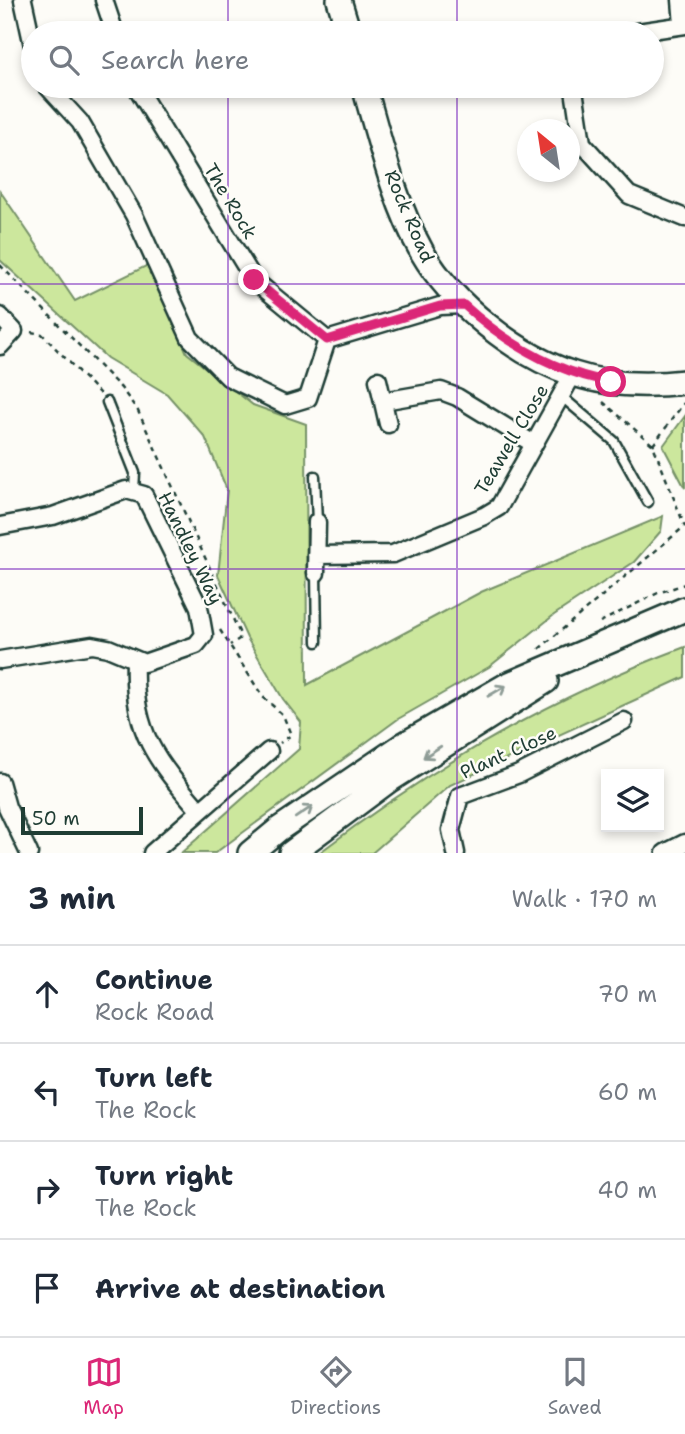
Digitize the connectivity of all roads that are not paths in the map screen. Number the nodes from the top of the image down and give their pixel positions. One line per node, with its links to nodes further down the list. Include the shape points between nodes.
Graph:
1 (23, 0): 5 (street)
2 (104, 0): 6 (street)
3 (339, 0): 7 (main road)
4 (681, 0): 8 (street)
5 (28, 21)
6 (111, 21)
7 (345, 21)
8 (684, 25): 9 (street)
9 (664, 28)
10 (58, 98): 17 (street, via 80,122 134,215 190,338 228,377 285,405 308,398)
11 (143, 98): 17 (street, The Rock, via 254,280)
12 (368, 98): 15 (main road, Rock Road, via 390,174 421,249 441,281)
13 (575, 98): 14 (street, via 582,143 629,195)
14 (685, 218)
15 (464, 305): 17 (street, via 440,306); 19 (main road, Rock Road, via 516,344)
16 (0, 316): 18 (street, via 14,331)
17 (327, 340)
18 (0, 346)
19 (573, 374): 21 (main road, Rock Road, via 640,385); 22 (street, Teawell Close)
20 (378, 380): 23 (street)
21 (685, 382)
22 (561, 396): 26 (street, Teawell Close); 29 (lane, via 614,441)
23 (383, 401): 25 (street); 26 (street, via 441,391)
24 (107, 402): 28 (lane, via 135,473)
25 (388, 424)
26 (532, 443): 32 (street, Teawell Close, via 499,506 484,516 393,554)
27 (315, 477): 30 (lane)
28 (134, 490): 31 (street, Handley Way, via 53,516); 38 (street, Handley Way, via 150,503 202,616 204,635 196,645 157,660)
29 (648, 502)
30 (317, 522): 32 (street)
31 (0, 526)
32 (316, 555): 33 (street)
33 (316, 573): 36 (lane)
34 (685, 609): 35 (main road)
35 (615, 639): 46 (main road, one-way to 35, via 403,745 508,685); 47 (main road, one-way to 47, via 388,781)
36 (317, 642)
37 (0, 660): 38 (street, via 92,645)
38 (135, 662): 42 (street, via 133,694 144,733 162,766)
39 (624, 721): 48 (street, Plant Close, via 519,774 460,796 452,830)
40 (270, 751): 42 (street)
41 (0, 782): 44 (street, via 6,807)
42 (200, 811): 45 (street)
43 (685, 844): 49 (street)
44 (29, 853)
45 (152, 853)
46 (250, 853)
47 (291, 853)
48 (456, 853)
49 (665, 853)

